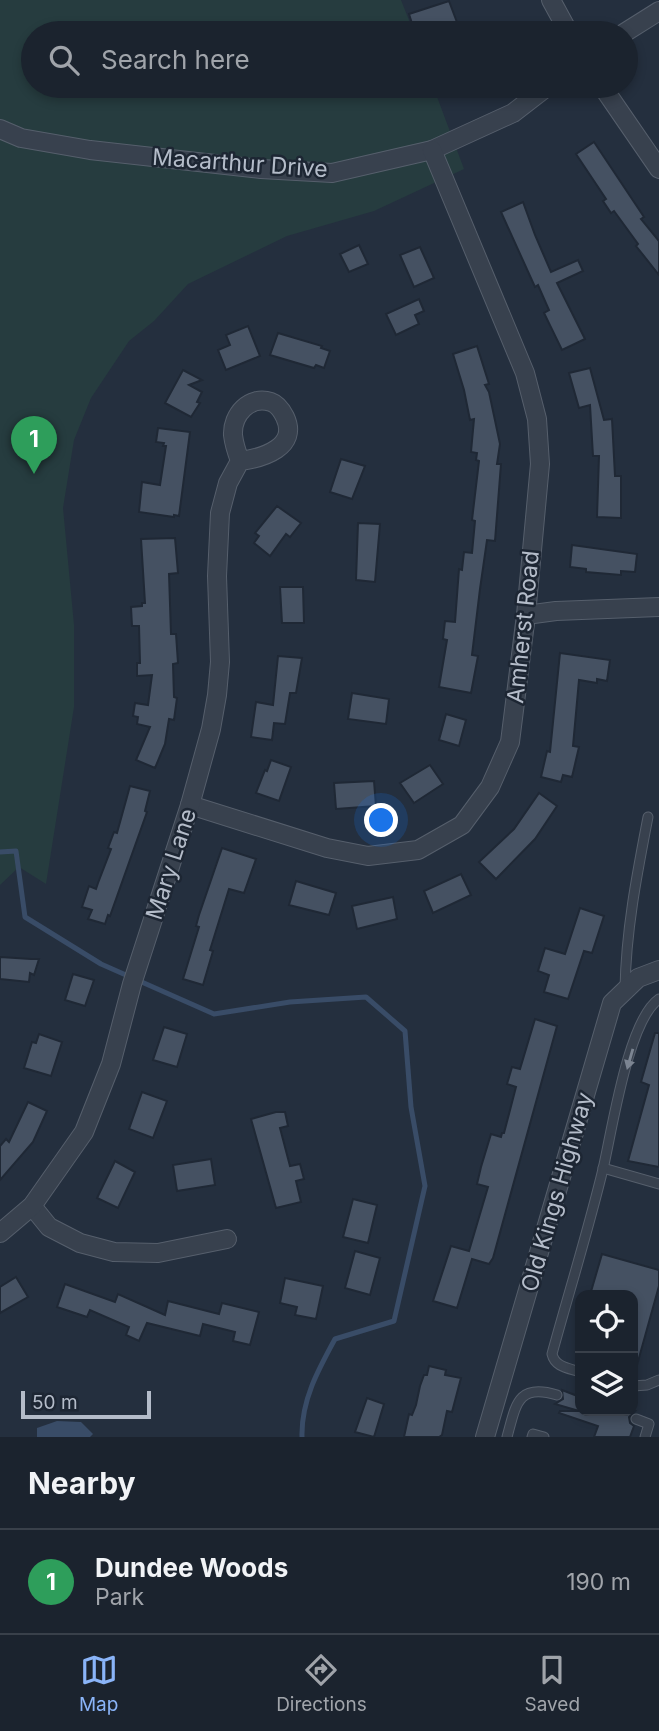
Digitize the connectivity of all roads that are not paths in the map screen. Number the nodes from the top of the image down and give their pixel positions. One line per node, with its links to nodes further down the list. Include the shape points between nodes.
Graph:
1 (551, 0): 3 (street)
2 (659, 11): 4 (street)
3 (562, 21)
4 (638, 24)
5 (532, 98): 8 (street, Macarthur Drive, via 513,113)
6 (610, 98): 9 (street)
7 (0, 129): 8 (street, Macarthur Drive, via 21,138 90,150 332,173)
8 (432, 150): 12 (street, Amherst Road, via 525,373 537,419 540,464)
9 (659, 169)
10 (240, 461): 13 (street, Mary Lane, via 220,513 218,695)
11 (659, 607): 12 (street)
12 (526, 615): 13 (street, Amherst Road, via 510,742 490,788 462,825 418,850 368,856)
13 (190, 806): 20 (street, Mary Lane, via 111,1064 84,1132)
14 (648, 817): 16 (lane, via 632,897)
15 (659, 970): 16 (street, Old Kings Highway, via 638,978)
16 (625, 991): 29 (street, Old Kings Highway, via 612,1003)
17 (659, 999): 18 (lane, one-way to 18, via 639,1027)
18 (603, 1168): 19 (lane); 23 (lane, via 552,1354 561,1366)
19 (659, 1184)
20 (32, 1206): 21 (street, Mary Lane); 22 (street, via 49,1227 80,1243 114,1252 158,1252)
21 (0, 1233)
22 (227, 1239)
23 (575, 1370)
24 (659, 1380): 25 (lane)
25 (638, 1386)
26 (557, 1395): 30 (lane, via 540,1390 526,1393 515,1407)
27 (636, 1419): 32 (lane, via 649,1424)
28 (533, 1435): 31 (lane)
29 (485, 1437)
30 (507, 1437)
31 (544, 1437)
32 (645, 1437)

